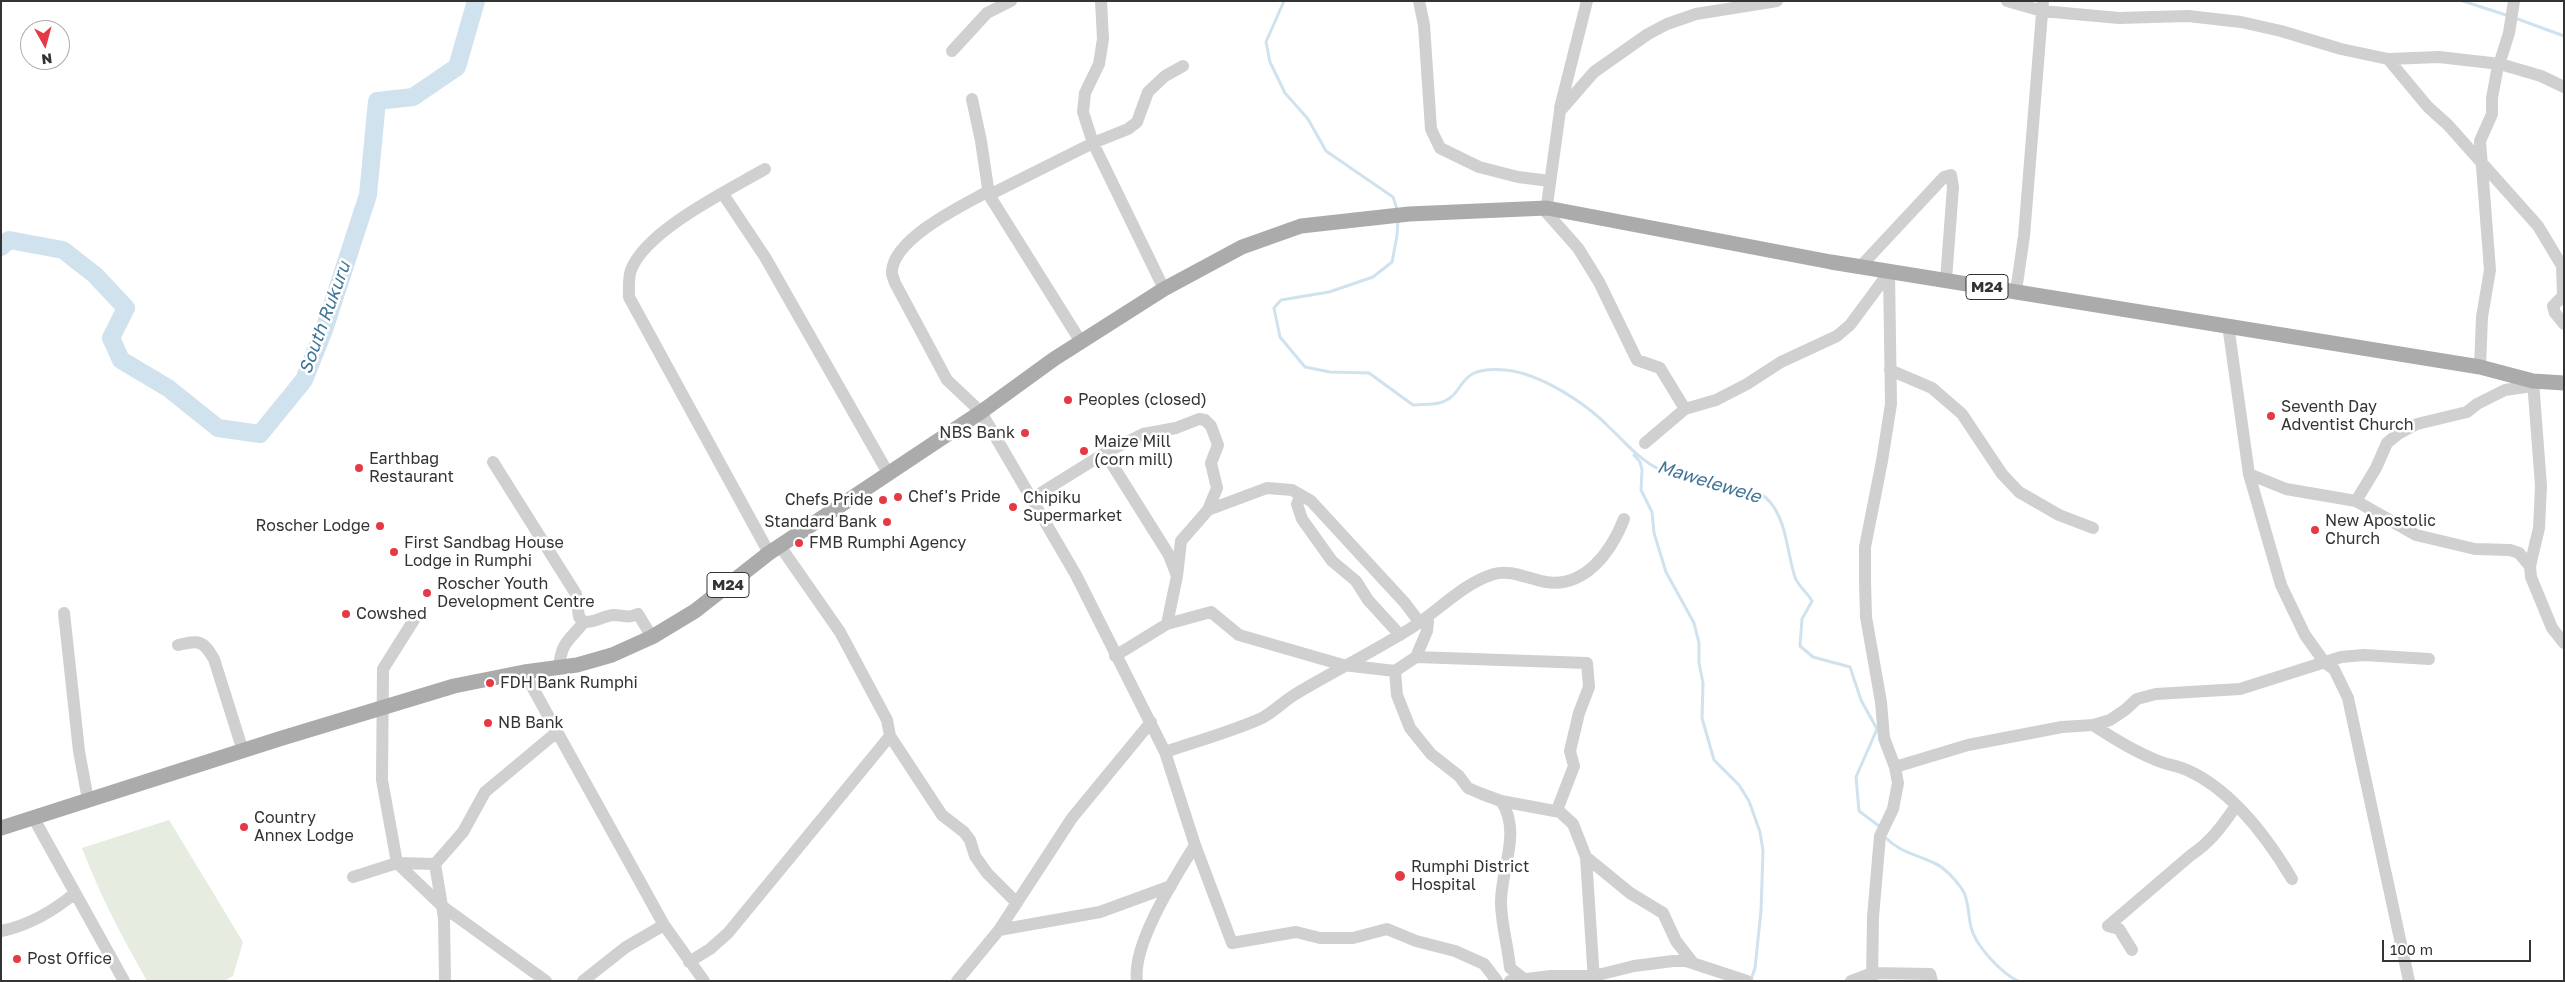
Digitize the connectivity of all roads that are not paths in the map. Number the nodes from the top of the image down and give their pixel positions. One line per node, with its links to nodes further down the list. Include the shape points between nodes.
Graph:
1 (1011, 1): 11 (street, via 987,13)
2 (1101, 1): 18 (street, via 1103,39 1099,64 1085,92 1083,112)
3 (1419, 1): 21 (street, via 1424,25 1431,129 1440,148 1479,167)
4 (1587, 1): 17 (street)
5 (2007, 1): 9 (street)
6 (2074, 1): 10 (street)
7 (2514, 1): 13 (street)
8 (1775, 2): 17 (street, via 1696,14 1666,24 1594,72)
9 (2042, 6): 10 (street); 29 (street, via 2024,236)
10 (2061, 12): 12 (street, via 2119,18 2188,16 2241,22)
11 (952, 51)
12 (2388, 59): 13 (street, via 2439,57); 19 (street)
13 (2500, 64): 15 (street, via 2541,76); 19 (street, via 2492,98 2492,114 2480,140)
14 (1183, 66): 18 (street, via 1165,76 1148,92 1137,122)
15 (2564, 87)
16 (972, 99): 23 (street)
17 (1560, 111): 21 (street)
18 (1093, 143): 23 (street); 28 (street)
19 (2482, 165): 30 (street, via 2538,226 2562,266); 34 (street, via 2490,270 2482,317)
20 (765, 169): 22 (street)
21 (1550, 181): 24 (street)
22 (723, 194): 43 (street, via 765,257); 51 (street, via 665,230 644,252 631,270 628,297)
23 (989, 195): 33 (street); 39 (street, via 985,194 940,217 899,250 891,272 947,380)
24 (1547, 208): 25 (main road, M24); 28 (main road, M24, via 1409,214 1302,226 1242,247); 38 (street, via 1550,217 1578,248 1599,282 1637,360 1660,368)
25 (1860, 267): 26 (main road, M24); 27 (street, via 1944,177 1951,175 1953,187)
26 (1888, 273): 27 (main road, M24); 35 (street); 38 (street, via 1850,325 1837,336 1781,362 1716,400)
27 (1946, 280): 29 (main road, M24)
28 (1164, 289): 33 (main road, M24)
29 (2016, 291): 32 (main road, M24)
30 (2563, 296): 31 (street, via 2553,309)
31 (2564, 324)
32 (2228, 325): 34 (main road, M24); 44 (street)
33 (1081, 342): 39 (main road, M24)
34 (2480, 368): 37 (main road, M24)
35 (1890, 370): 50 (street, via 1932,388 1962,414 2002,474 2019,492 2059,515); 78 (street, via 1891,404 1865,547 1865,581 1866,617 1884,738)
36 (2564, 383): 37 (main road, M24)
37 (2533, 384): 47 (street, via 2505,390 2467,412 2417,424 2398,434 2387,443); 52 (street, via 2541,486 2539,528)
38 (1685, 409): 40 (street)
39 (981, 412): 43 (main road, M24); 46 (street)
40 (1645, 443)
41 (1105, 453): 46 (street); 48 (street, via 1143,434 1206,420 1218,445 1211,463 1217,488); 53 (street, via 1169,555)
42 (493, 462): 56 (street, via 576,594 579,617)
43 (888, 472): 51 (main road, M24)
44 (2249, 474): 47 (street, via 2286,489); 66 (street, via 2281,585 2305,635)
45 (1301, 495): 48 (street, via 1292,490 1267,488); 57 (street, via 1311,501 1393,589); 59 (street, via 1297,504 1302,519 1332,561 1356,581 1368,600)
46 (1032, 499): 63 (street, via 1076,575)
47 (2356, 501): 52 (street, via 2416,535 2475,550 2510,550 2519,553)
48 (1208, 510): 53 (street, via 1181,541)
49 (1624, 519): 57 (street, via 1608,549 1592,569 1579,578 1564,583 1503,572 1492,575 1438,606)
50 (2094, 528)
51 (774, 549): 60 (main road, M24, via 695,611); 75 (street, via 840,632 887,720)
52 (2530, 566): 61 (street, via 2530,577 2538,599 2552,628)
53 (1177, 576): 58 (street)
54 (64, 612): 79 (street, via 79,751)
55 (417, 615): 71 (street, via 383,669)
56 (584, 622): 60 (street, via 593,623 612,615 627,618 638,614); 68 (street, via 564,644)
57 (1420, 623): 59 (street); 64 (street, via 1428,622)
58 (1167, 624): 63 (street); 67 (street, via 1211,612 1239,634)
59 (1400, 635): 67 (street)
60 (652, 637): 68 (main road, M24, via 612,656)
61 (2564, 643)
62 (178, 645): 76 (street, via 195,641 206,646 214,659)
63 (1115, 656): 72 (street)
64 (1416, 657): 69 (street); 82 (street, via 1587,663 1589,687 1570,751 1574,766)
65 (2430, 659): 66 (street, via 2364,655 2341,657)
66 (2325, 663): 73 (street, via 2240,689 2143,697 2110,720); 116 (street, via 2334,669 2348,698)
67 (1343, 666): 69 (street); 77 (street, via 1263,717)
68 (559, 668): 70 (main road, M24)
69 (1395, 670): 80 (street, via 1397,695 1410,728 1431,754 1459,776 1468,788)
70 (524, 672): 71 (main road, M24, via 454,686); 74 (street)
71 (382, 707): 76 (main road, M24); 87 (street, via 382,780)
72 (1151, 722): 77 (street); 93 (street, via 1072,818)
73 (2093, 725): 78 (street, via 2062,727 1968,745); 81 (street, via 2160,762 2186,770 2216,787)
74 (558, 732): 88 (street, via 485,792 463,832); 95 (street)
75 (890, 736): 93 (street, via 942,815 964,832 987,873); 99 (street, via 728,933)
76 (242, 751): 79 (main road, M24)
77 (1165, 752): 85 (street)
78 (1896, 767): 101 (street, via 1898,783 1893,809 1883,831 1873,917)
79 (88, 800): 83 (main road, M24)
80 (1501, 801): 82 (street); 103 (street, via 1509,813 1511,833 1501,902 1510,968)
81 (2236, 806): 90 (street, via 2277,853); 98 (street, via 2206,845 2108,926 2119,929)
82 (1557, 810): 86 (street, via 1573,824)
83 (33, 817): 84 (main road, M24); 92 (street)
84 (1, 828)
85 (1195, 845): 91 (street); 111 (street, via 1232,943 1296,932 1320,938 1353,938 1387,929 1416,941 1455,950 1484,964)
86 (1586, 857): 100 (street, via 1630,893 1663,912 1676,942); 102 (street)
87 (397, 863): 88 (street); 89 (street); 94 (street)
88 (435, 864): 94 (street)
89 (353, 877)
90 (2292, 879)
91 (1171, 886): 97 (street, via 1100,912); 110 (street, via 1140,950)
92 (75, 893): 96 (street, via 62,905); 104 (street)
93 (1017, 903): 97 (street)
94 (442, 906): 105 (street); 106 (street)
95 (664, 924): 99 (street); 107 (street, via 626,947)
96 (1, 930)
97 (999, 930): 109 (street)
98 (2132, 950)
99 (689, 962): 108 (street)
100 (1693, 963): 102 (street, via 1654,963); 113 (street)
101 (1872, 977): 114 (street); 115 (street, via 1930,974)
102 (1594, 978): 103 (street, via 1551,976)
103 (1524, 979): 112 (street)
104 (124, 981)
105 (446, 981)
106 (546, 981)
107 (583, 981)
108 (704, 981)
109 (957, 981)
110 (1137, 981)
111 (1497, 981)
112 (1510, 981)
113 (1746, 981)
114 (1851, 981)
115 (1932, 981)
116 (2409, 981)

